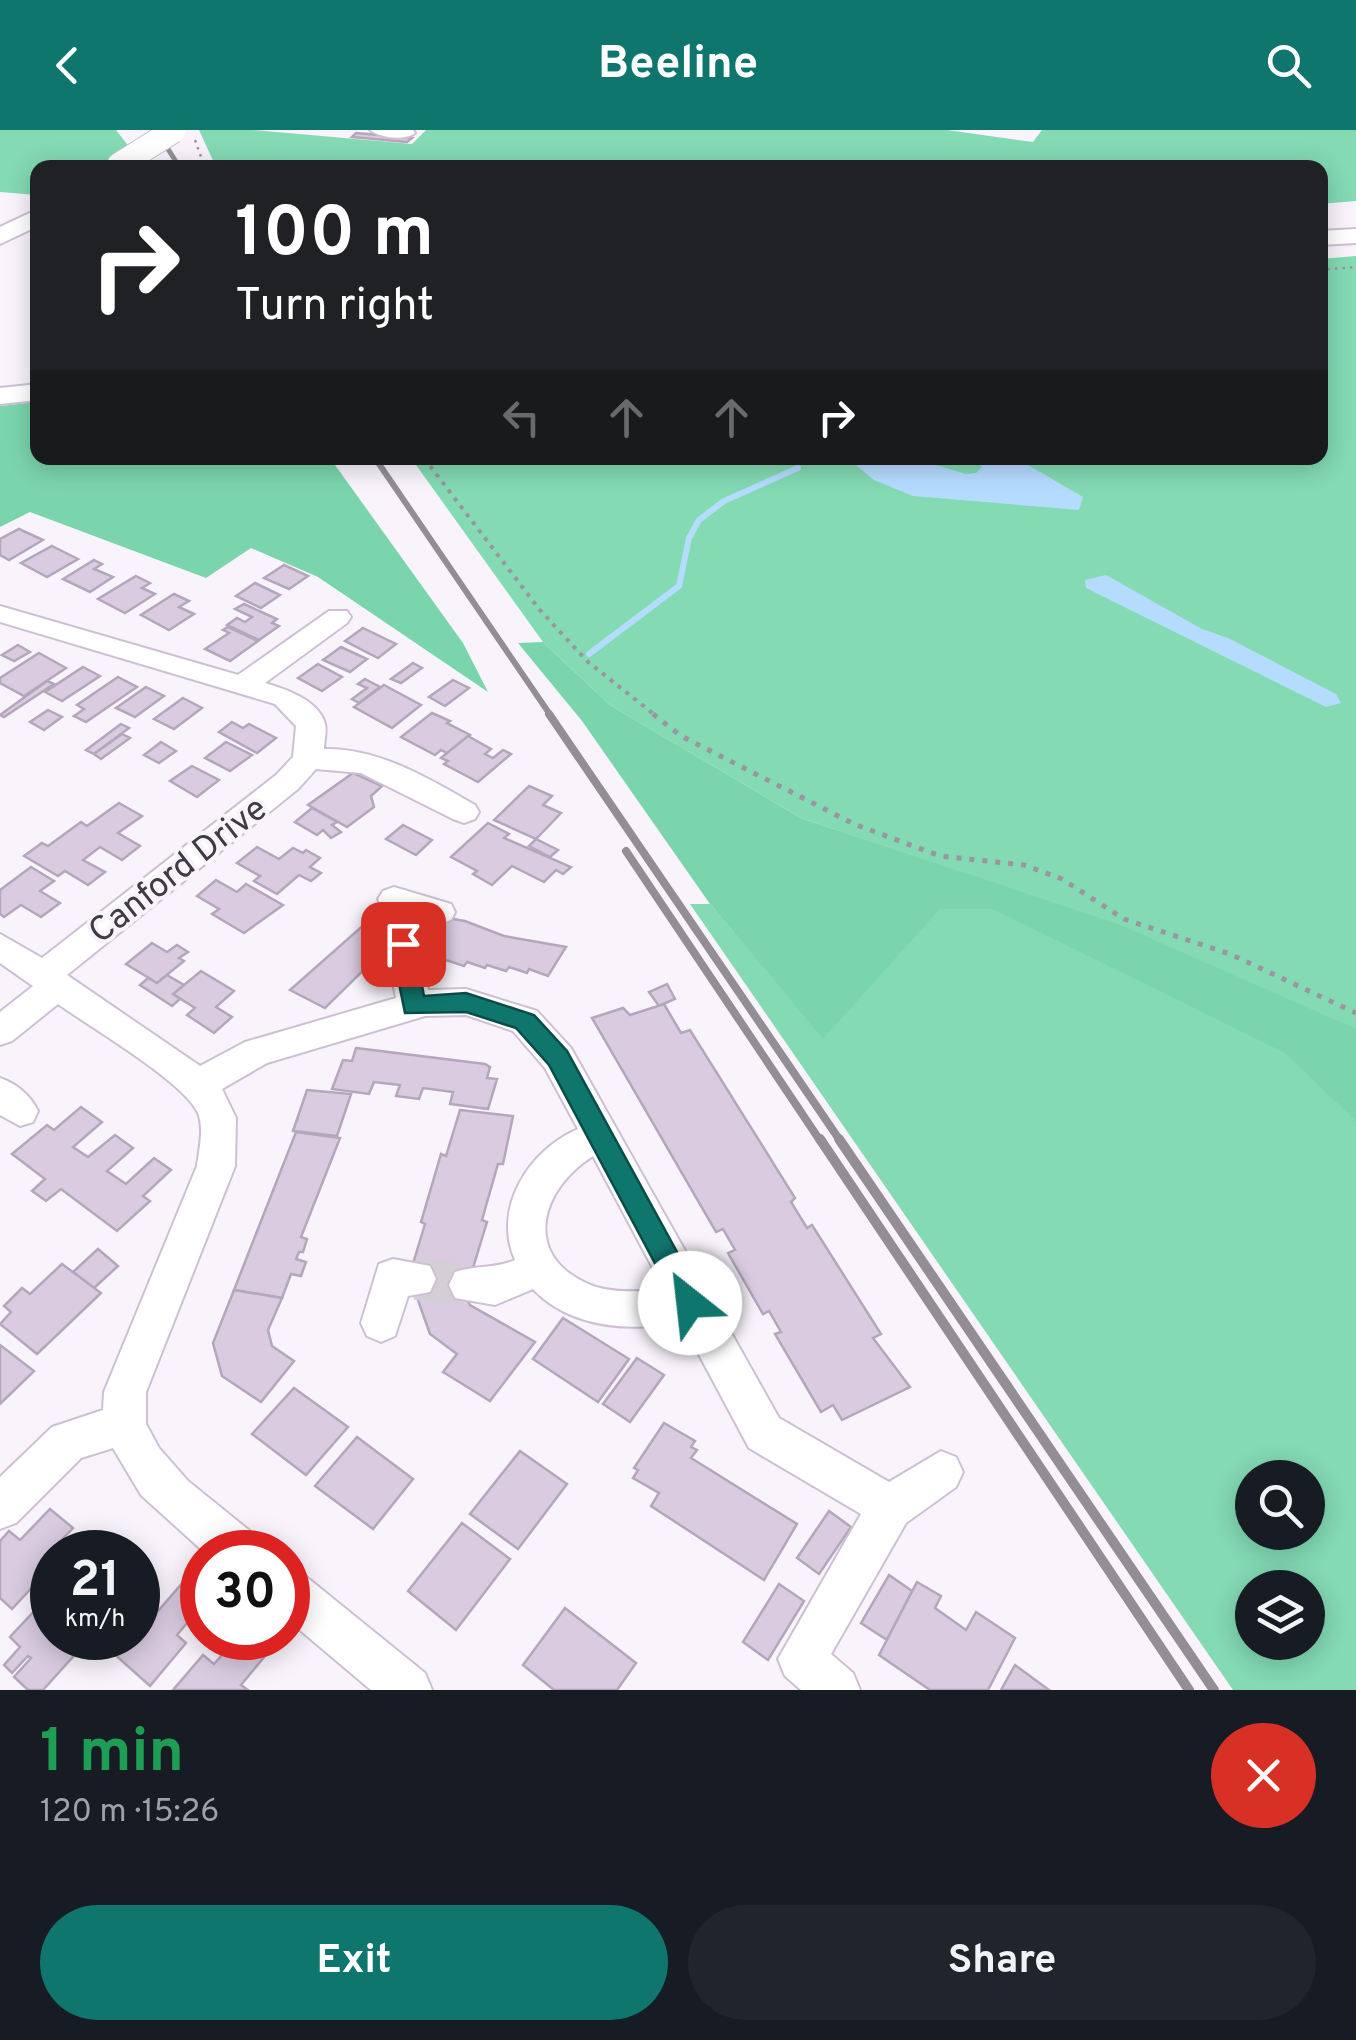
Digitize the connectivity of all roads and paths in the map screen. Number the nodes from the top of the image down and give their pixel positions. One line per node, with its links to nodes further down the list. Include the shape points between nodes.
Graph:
1 (187, 130): 6 (path)
2 (380, 130): 4 (street)
3 (174, 131): 5 (main road, bridge)
4 (406, 133)
5 (127, 160)
6 (203, 160)
7 (30, 220): 11 (main road)
8 (1356, 222): 9 (main road)
9 (1328, 224)
10 (1356, 236): 12 (main road)
11 (0, 237)
12 (1328, 238)
13 (1356, 266): 14 (path)
14 (1328, 269)
15 (30, 377): 16 (main road)
16 (0, 379)
17 (30, 393): 18 (main road)
18 (0, 396)
19 (429, 465): 29 (path, via 587,662 681,736 854,824 940,856 1024,866 1062,878 1124,919 1230,954)
20 (0, 614): 22 (street)
21 (320, 624): 22 (street)
22 (243, 685): 23 (street, via 285,698 302,712 311,724)
23 (308, 760): 24 (street, via 363,762); 27 (street, Canford Drive)
24 (441, 809)
25 (439, 912): 28 (street, via 394,899)
26 (0, 946): 27 (street)
27 (50, 981): 30 (street, Canford Drive); 31 (street)
28 (414, 1006): 31 (street, via 257,1052); 32 (street, via 466,1002 540,1016)
29 (1356, 1013)
30 (0, 1031)
31 (199, 1086): 38 (street, via 215,1102 216,1166 124,1392)
32 (600, 1136): 33 (street, via 566,1150 532,1192 527,1228 531,1254); 36 (street)
33 (541, 1266): 35 (street, via 495,1288); 36 (street, via 555,1286 592,1303 650,1310)
34 (416, 1279): 37 (street, via 393,1277)
35 (469, 1284)
36 (690, 1303): 41 (street, via 764,1433)
37 (381, 1322)
38 (125, 1422): 40 (street, via 67,1442); 42 (street, via 142,1459)
39 (941, 1472): 41 (street)
40 (0, 1507)
41 (879, 1523): 44 (street)
42 (214, 1530)
43 (310, 1610): 45 (street)
44 (819, 1674)
45 (408, 1690)

